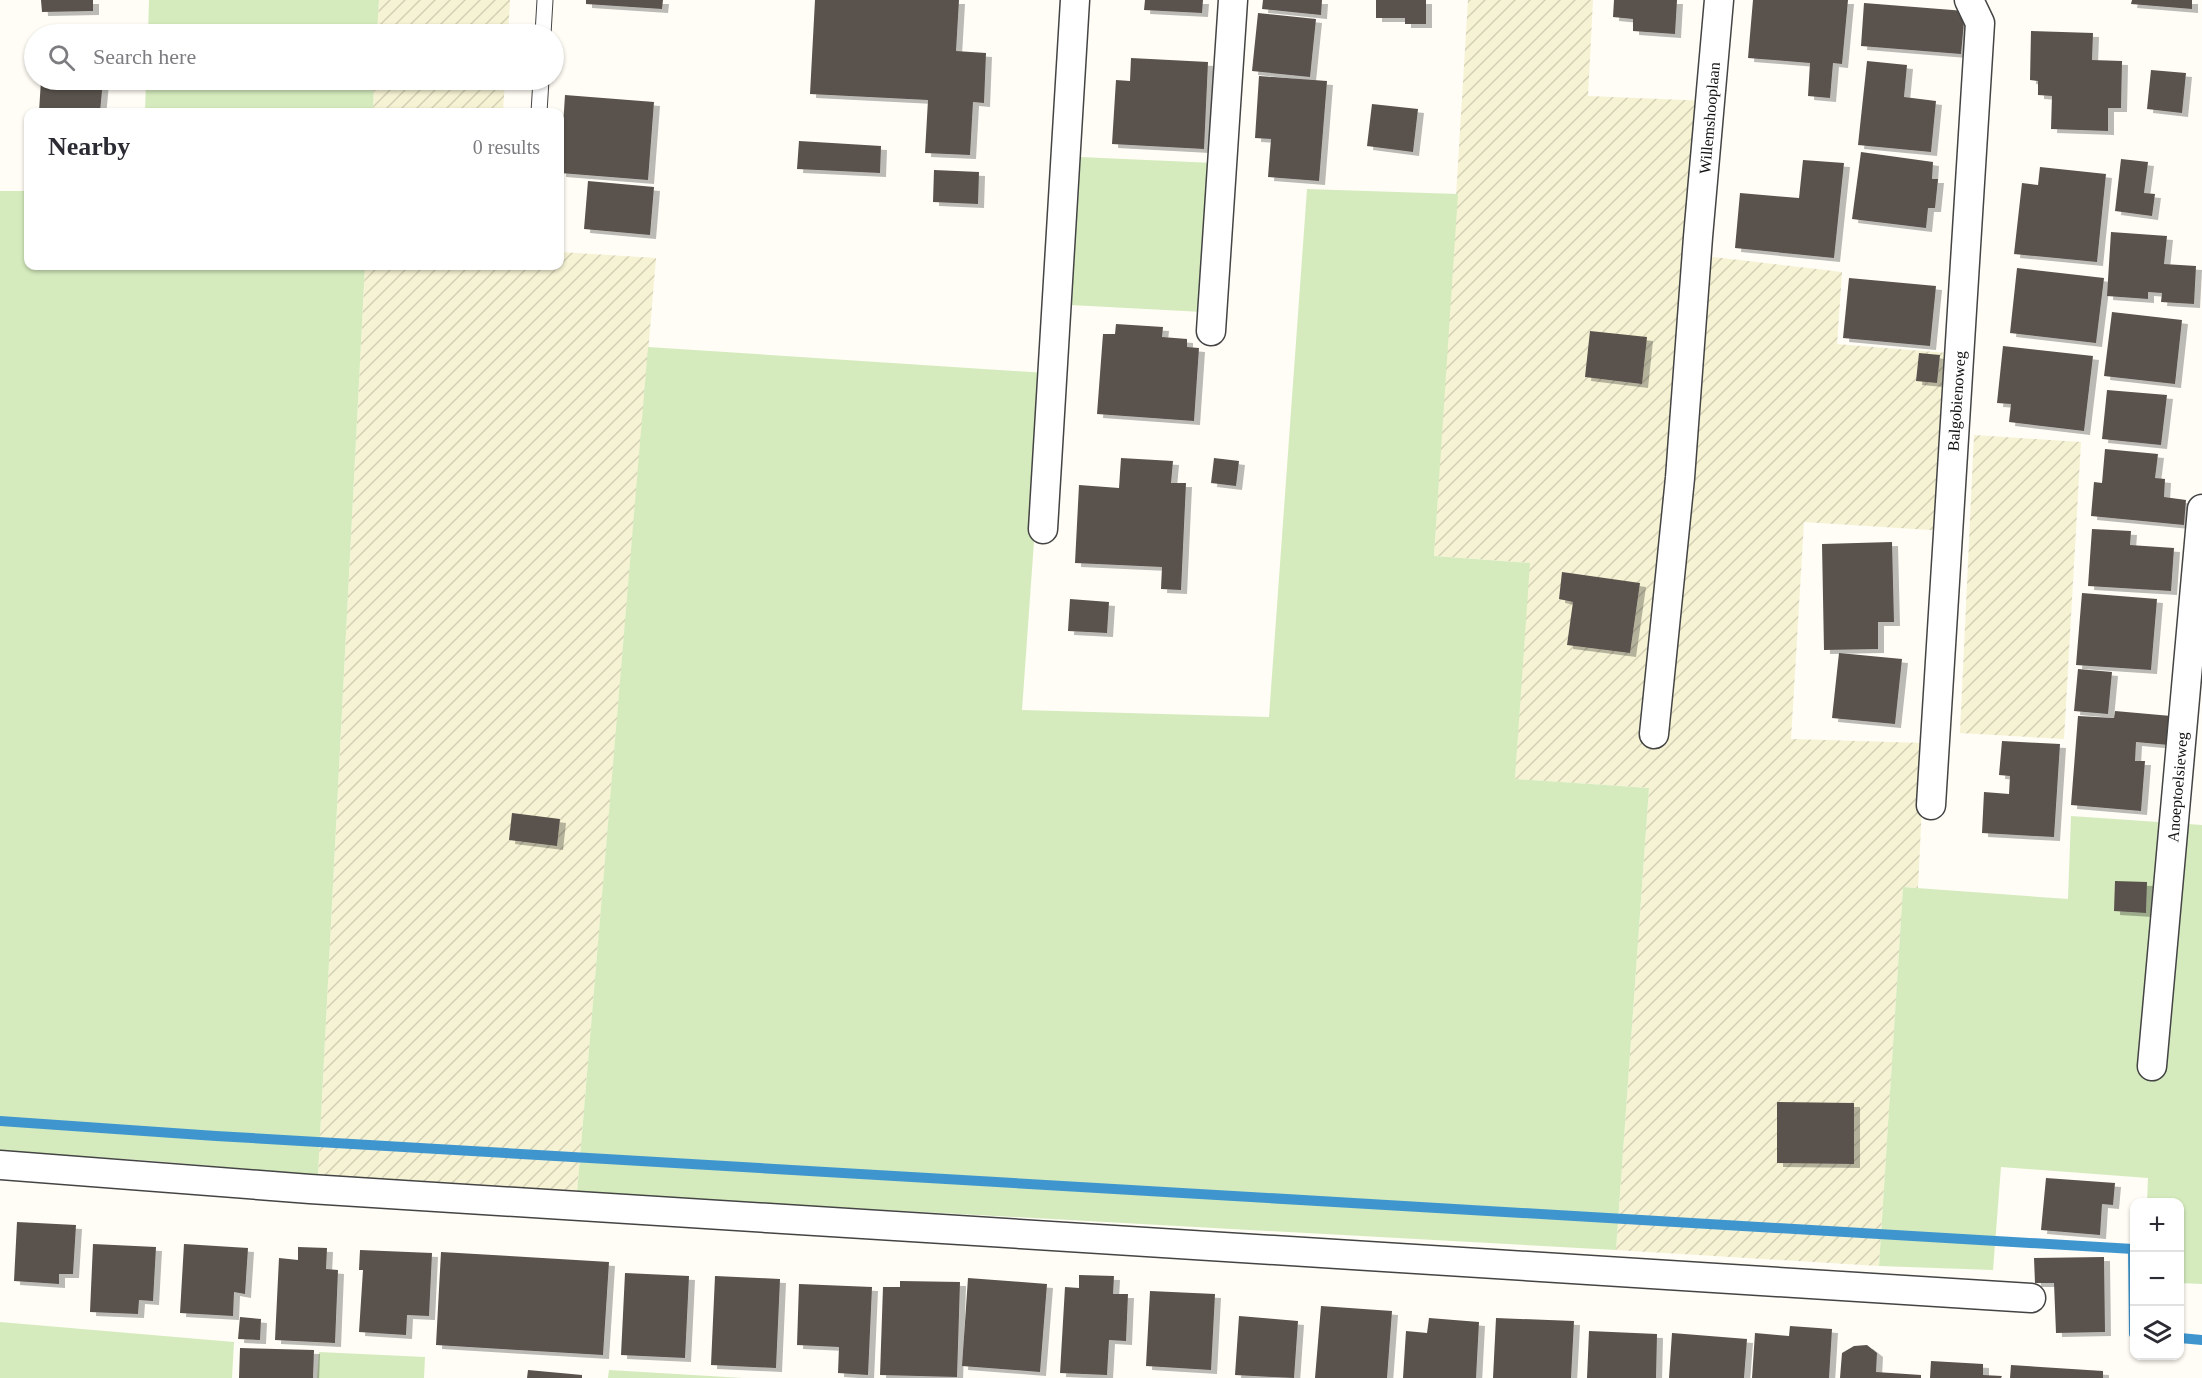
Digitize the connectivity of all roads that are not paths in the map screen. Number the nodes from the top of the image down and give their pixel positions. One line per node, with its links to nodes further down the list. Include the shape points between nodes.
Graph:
1 (545, 0): 6 (lane)
2 (1075, 0): 11 (street)
3 (1233, 0): 9 (street)
4 (1719, 0): 12 (street, Willemshooplaan, via 1680,478)
5 (1969, 0): 13 (street, Balgobienoweg, via 1980,23)
6 (544, 24)
7 (540, 90): 8 (lane)
8 (539, 108)
9 (1211, 331)
10 (2202, 509): 14 (street, Anoeptoelsieweg)
11 (1043, 529)
12 (1654, 734)
13 (1931, 805)
14 (2152, 1066)
15 (0, 1165): 16 (street, via 346,1191)
16 (2031, 1298)

